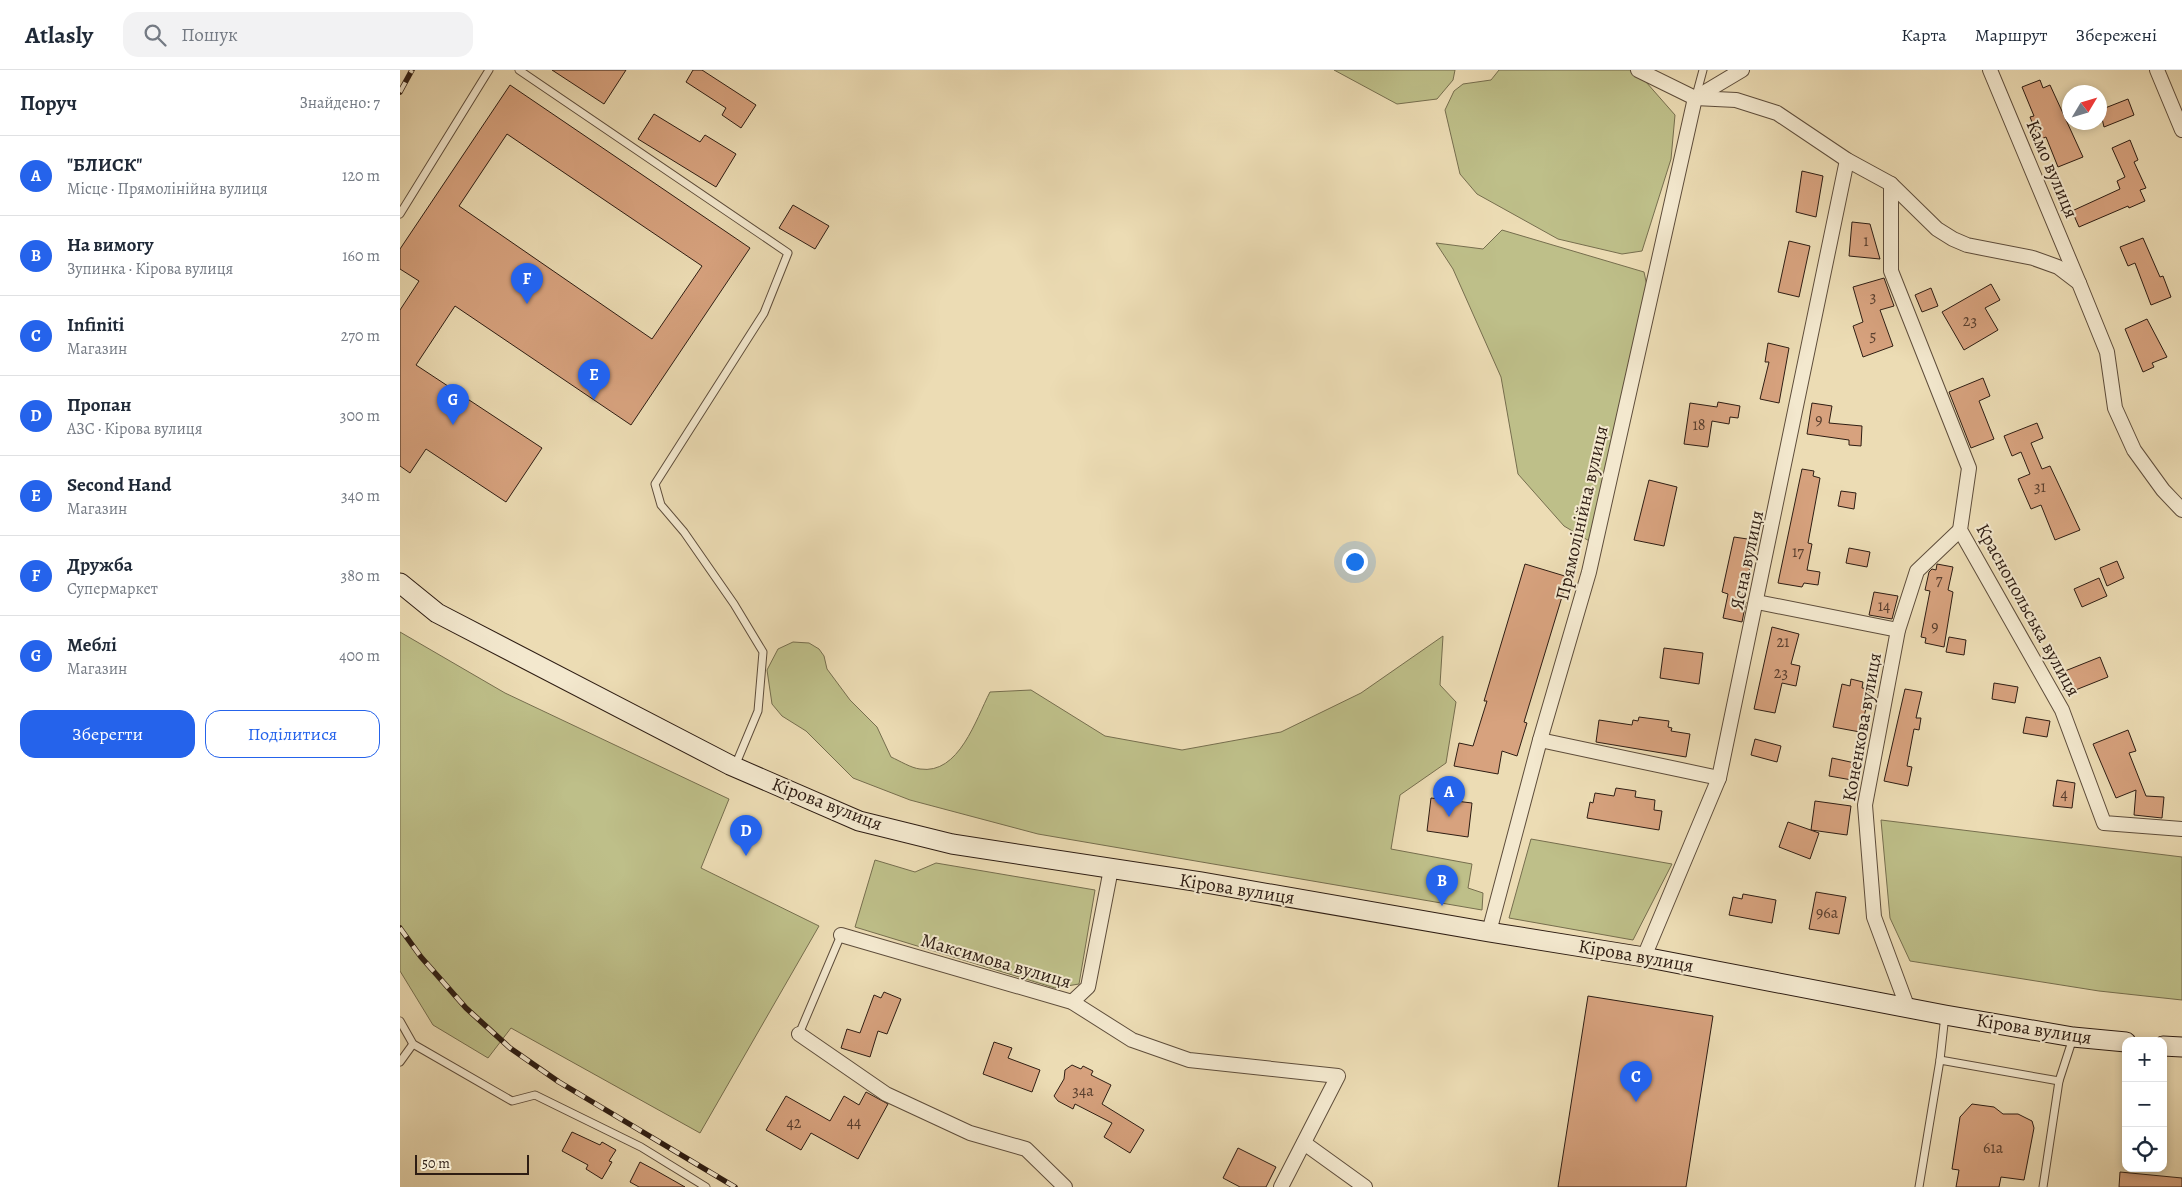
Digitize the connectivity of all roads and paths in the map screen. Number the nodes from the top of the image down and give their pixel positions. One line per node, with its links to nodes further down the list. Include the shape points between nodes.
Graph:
1 (489, 70): 12 (lane)
2 (519, 70): 20 (lane, via 788,253 764,313 655,484 661,505 734,604 763,652 758,711)
3 (1638, 70): 8 (street)
4 (1703, 70): 8 (lane)
5 (1742, 70): 8 (street)
6 (1990, 70): 13 (street, Камо вулиця)
7 (2157, 70): 9 (street)
8 (1695, 98): 10 (street, via 1736,100 1776,114); 19 (street, Прямолінійна вулиця, via 1589,572)
9 (2182, 130)
10 (1847, 160): 11 (street); 17 (street, Ясна вулиця)
11 (1891, 184): 13 (street, via 1937,229 1953,240 2033,258 2058,267); 15 (street, Краснопольська вулиця, via 1891,272 1969,468)
12 (400, 214)
13 (2079, 283): 14 (street, Камо вулиця, via 2107,352 2115,408 2134,450)
14 (2182, 510)
15 (1960, 530): 18 (street, Коненкова вулиця, via 1917,571); 22 (street, Краснопольська вулиця, via 2062,710 2104,823)
16 (400, 583): 20 (main road, Кірова вулиця, via 437,613)
17 (1757, 602): 18 (street); 21 (street, Ясна вулиця)
18 (1898, 630): 28 (street, Коненкова вулиця, via 1866,805 1874,917)
19 (1540, 740): 21 (street); 24 (street, Прямолінійна вулиця)
20 (735, 767): 23 (main road, Кірова вулиця, via 859,821 952,844)
21 (1719, 778): 26 (street, Ясна вулиця)
22 (2182, 829)
23 (1111, 869): 24 (main road, Кірова вулиця); 27 (street, via 1088,987)
24 (1489, 932): 26 (main road, Кірова вулиця)
25 (840, 935): 27 (street, Максимова вулиця); 31 (lane)
26 (1644, 957): 28 (main road, Кірова вулиця)
27 (1072, 1002): 40 (street, Максимова вулиця, via 1132,1040 1189,1060 1338,1076)
28 (1907, 1006): 29 (main road, Кірова вулиця)
29 (1945, 1015): 32 (main road, Кірова вулиця); 37 (lane)
30 (400, 1021): 34 (lane)
31 (799, 1034): 42 (street, via 886,1094 970,1134 1026,1149)
32 (2073, 1037): 33 (main road, Кірова вулиця); 39 (lane)
33 (2122, 1042)
34 (413, 1044): 38 (lane); 41 (lane, via 512,1101 535,1095 640,1146)
35 (2167, 1046): 36 (main road)
36 (2182, 1047)
37 (1940, 1060): 39 (lane); 45 (lane)
38 (400, 1062)
39 (2059, 1081): 46 (lane)
40 (1304, 1143): 43 (street); 44 (street)
41 (706, 1187)
42 (1065, 1187)
43 (1281, 1187)
44 (1365, 1187)
45 (1919, 1187)
46 (2043, 1187)

